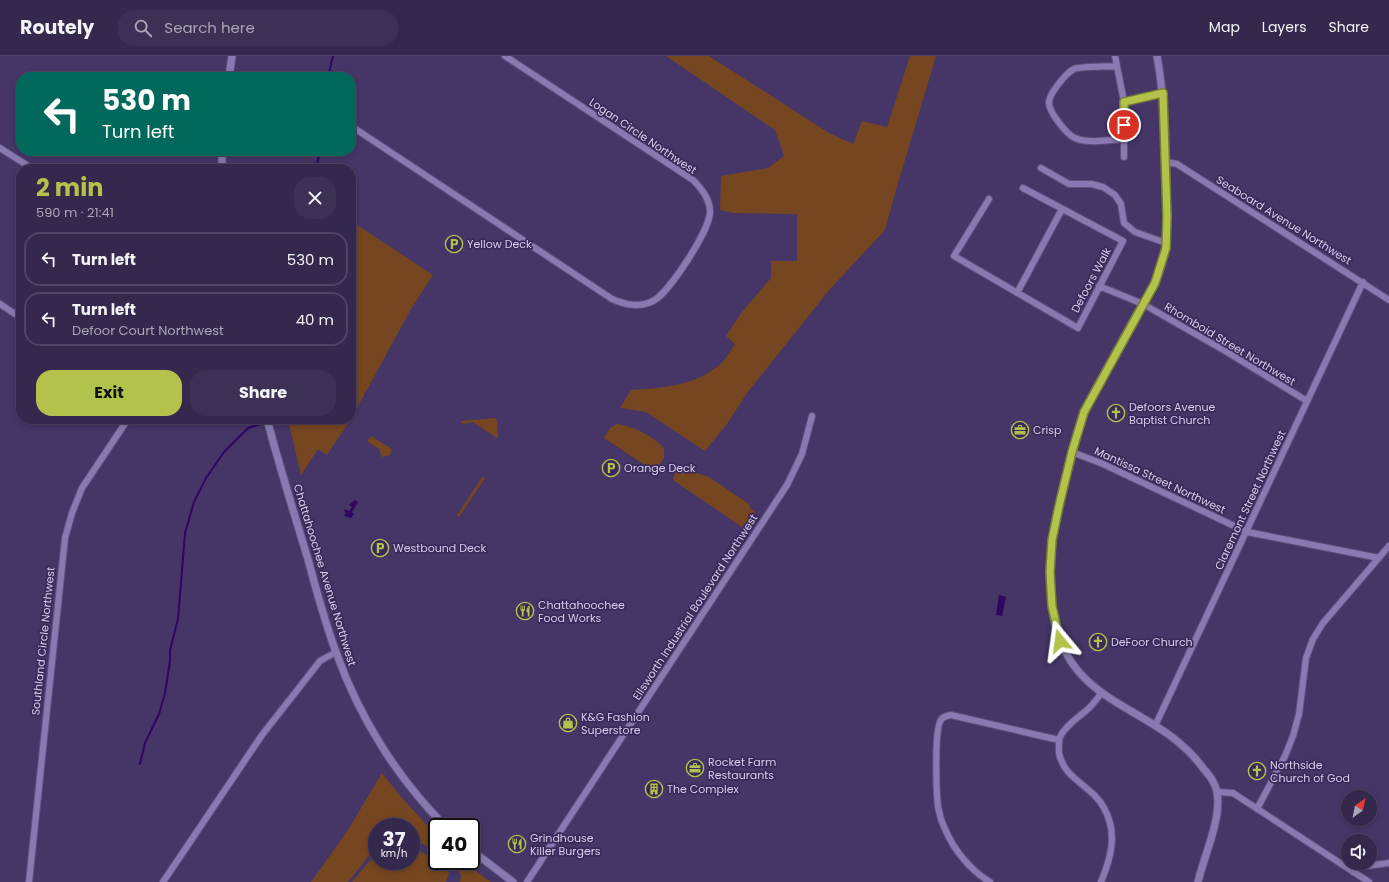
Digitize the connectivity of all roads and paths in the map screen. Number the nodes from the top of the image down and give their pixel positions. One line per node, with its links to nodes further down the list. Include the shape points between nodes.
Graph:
1 (232, 56): 6 (street)
2 (505, 56): 9 (street, Logan Circle Northwest, via 693,180 702,189 710,211 706,228 669,288 655,300 635,306 612,299)
3 (1115, 56): 5 (street)
4 (1157, 56): 7 (street)
5 (1117, 66): 8 (street); 10 (street, via 1075,69 1056,87 1048,104 1061,127 1076,139)
6 (230, 72)
7 (1163, 93): 8 (street); 13 (street)
8 (1124, 102): 10 (street)
9 (356, 129)
10 (1124, 139): 12 (street)
11 (0, 148): 14 (street)
12 (1124, 158)
13 (1166, 162): 19 (street); 20 (street, Seaboard Avenue Northwest, via 1177,164)
14 (25, 164)
15 (1041, 168): 19 (street, via 1069,184 1084,183 1103,188 1115,195 1121,204 1124,223 1135,232)
16 (1023, 188): 18 (street, Defoors Walk)
17 (989, 199): 22 (street, Defoors Walk, via 954,256)
18 (1062, 209): 21 (street, Defoors Walk, via 1123,241); 22 (street)
19 (1166, 243): 25 (street, via 1159,273)
20 (1363, 282): 23 (street, Seaboard Avenue Northwest); 27 (street, Claremont Street Northwest)
21 (1099, 286): 22 (street, Defoors Walk, via 1078,328); 25 (street, Rhomboid Street Northwest)
22 (1018, 294)
23 (1389, 300)
24 (0, 304): 26 (street)
25 (1143, 304): 27 (street, Rhomboid Street Northwest); 31 (street, via 1084,412)
26 (16, 315)
27 (1307, 401): 32 (street, Claremont Street Northwest)
28 (812, 416): 48 (street, Ellsworth Industrial Boulevard Northwest, via 802,454 787,485)
29 (125, 424): 45 (street, Southland Circle Northwest, via 82,488 65,538)
30 (268, 424): 35 (street, Chattahoochee Avenue Northwest)
31 (1072, 452): 32 (street, Mantissa Street Northwest); 36 (street, via 1052,540 1052,606 1067,657 1080,675)
32 (1247, 532): 34 (street, Mantissa Street Northwest); 37 (street, Claremont Street Northwest)
33 (1389, 546): 34 (street)
34 (1379, 558): 40 (street, via 1323,623 1313,639 1306,658 1299,714 1293,736)
35 (336, 652): 41 (street, Chattahoochee Avenue Northwest, via 348,684 388,757); 46 (street, via 320,661 262,735)
36 (1102, 693): 37 (street); 38 (street, via 1066,728)
37 (1155, 726): 39 (street, via 1193,754 1212,780)
38 (1059, 740): 49 (street, via 951,715 945,716 939,722 936,742 939,812 945,829 961,856); 50 (street, via 1063,767 1099,799 1111,826 1111,854)
39 (1217, 792): 40 (street, via 1233,793); 51 (street, via 1218,802 1213,830)
40 (1257, 808): 44 (street)
41 (438, 818)
42 (480, 857): 47 (street)
43 (1389, 863): 44 (street, via 1359,867)
44 (1353, 872): 52 (street)
45 (28, 882)
46 (163, 882)
47 (513, 882)
48 (527, 882)
49 (990, 882)
50 (1101, 882)
51 (1198, 882)
52 (1369, 882)

